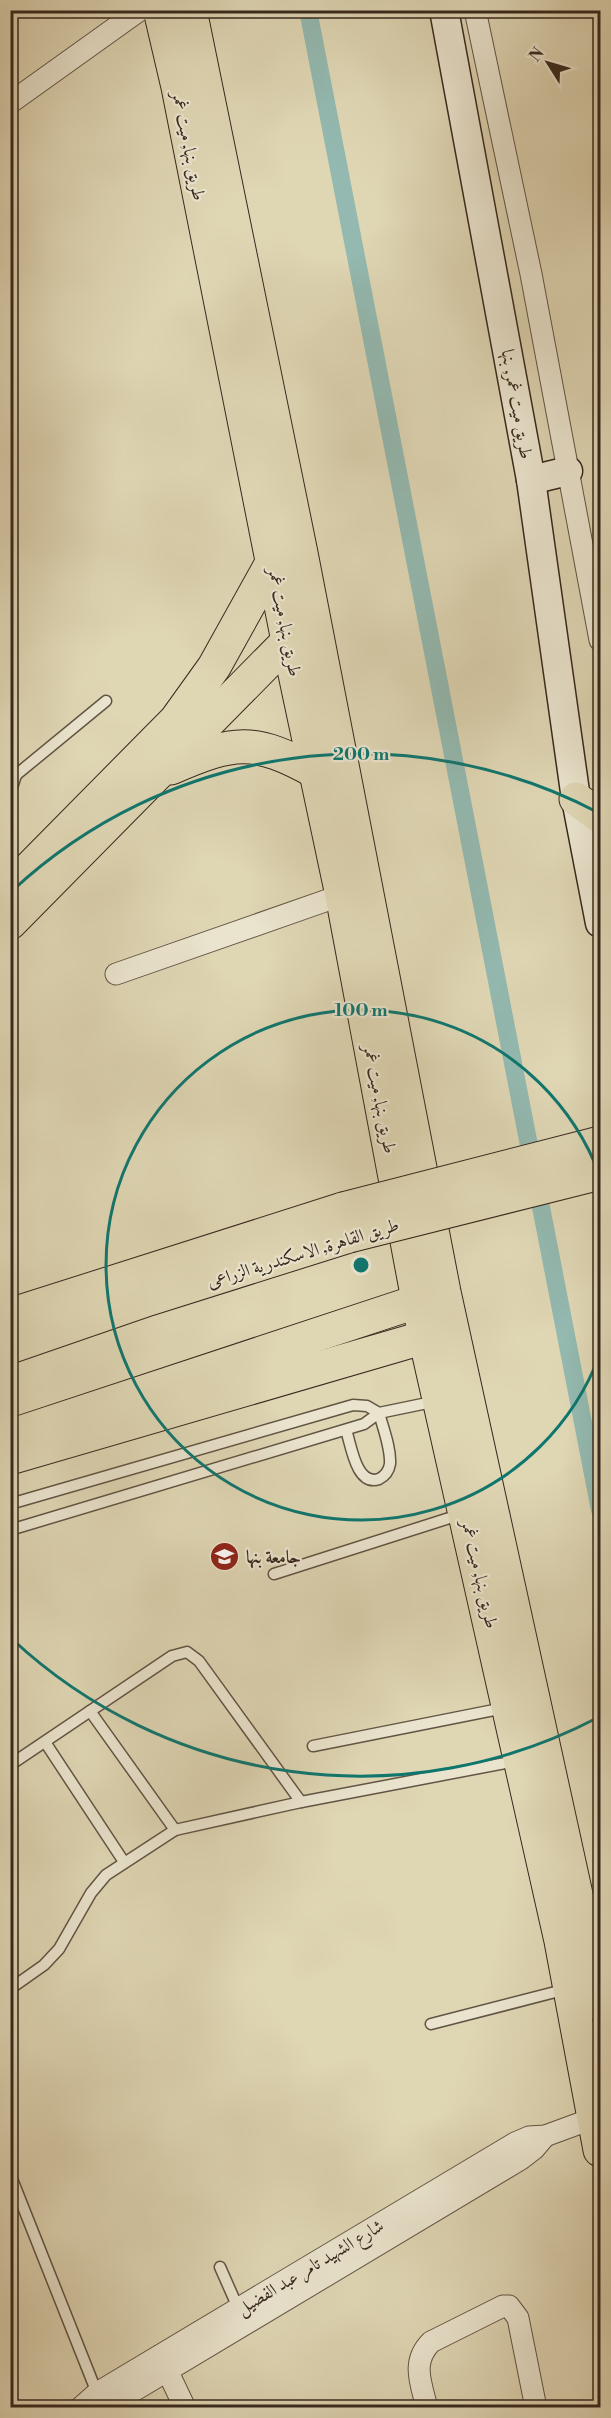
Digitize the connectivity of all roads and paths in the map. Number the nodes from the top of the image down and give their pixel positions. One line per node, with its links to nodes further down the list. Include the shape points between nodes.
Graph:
1 (140, 10): 6 (street)
2 (160, 10): 7 (highway, طريق بنها, ميت غمر, via 178,87)
3 (190, 10): 7 (highway, طريق بنها, ميت غمر)
4 (444, 10): 9 (main road, طريق ميت غمر, بنها)
5 (475, 10): 8 (street)
6 (10, 103)
7 (218, 217): 10 (highway, طريق بنها, ميت غمر)
8 (568, 471): 9 (main road); 12 (street)
9 (531, 480): 19 (main road, طريق ميت غمر, بنها)
10 (287, 557): 11 (highway, طريق بنها, ميت غمر); 13 (highway, طريق بنها, ميت غمر); 20 (highway, via 176,720)
11 (313, 615): 13 (highway); 29 (highway, طريق بنها, ميت غمر)
12 (600, 640)
13 (288, 641): 15 (highway, طريق بنها, ميت غمر); 17 (highway)
14 (106, 701): 16 (lane)
15 (316, 772): 17 (highway, via 283,754 244,746 204,753); 21 (highway, طريق بنها, ميت غمر)
16 (13, 775): 18 (lane)
17 (153, 776): 22 (highway)
18 (10, 794)
19 (588, 807): 23 (main road, طريق ميت غمر, بنها)
20 (10, 888)
21 (342, 896): 24 (street); 28 (highway, طريق بنها, ميت غمر)
22 (10, 923)
23 (600, 923)
24 (116, 974)
25 (600, 1143): 27 (highway, طريق القاهرة, الاسكندرية الزراعى, bridge)
26 (600, 1173): 27 (highway, طريق القاهرة, الاسكندرية الزراعى, bridge)
27 (346, 1222): 30 (highway, طريق القاهرة, الاسكندرية الزراعى); 33 (highway, طريق القاهرة, الاسكندرية الزراعى, via 149,1299)
28 (407, 1244): 29 (highway, طريق بنها, ميت غمر); 31 (highway, via 393,1287)
29 (431, 1297): 31 (highway); 32 (highway, طريق بنها, ميت غمر)
30 (10, 1314)
31 (361, 1322): 37 (highway)
32 (438, 1333): 34 (highway, طريق بنها, ميت غمر); 38 (highway)
33 (10, 1347)
34 (452, 1398): 35 (lane); 40 (highway, طريق بنها, ميت غمر); 54 (highway, طريق بنها, ميت غمر)
35 (379, 1413): 36 (lane, via 370,1422); 36 (lane, via 390,1466 379,1479 363,1476); 39 (lane, via 367,1406 353,1405)
36 (346, 1430): 41 (lane)
37 (10, 1436)
38 (10, 1458)
39 (10, 1503)
40 (466, 1513): 42 (lane); 43 (highway, طريق بنها, ميت غمر)
41 (10, 1530)
42 (274, 1574)
43 (510, 1707): 46 (lane); 47 (highway, طريق بنها, ميت غمر)
44 (90, 1711): 45 (lane); 49 (lane, via 179,1652 194,1655); 50 (lane)
45 (45, 1742): 48 (lane); 51 (lane)
46 (313, 1746)
47 (522, 1759): 49 (lane); 52 (highway, طريق بنها, ميت غمر)
48 (10, 1765)
49 (301, 1802): 50 (lane)
50 (175, 1830): 51 (lane)
51 (124, 1862): 53 (lane, via 91,1893 59,1949)
52 (570, 1988): 55 (lane); 56 (highway, طريق بنها, ميت غمر)
53 (10, 1989)
54 (600, 2004)
55 (430, 2024)
56 (594, 2118): 57 (street, شارع الشهيد تامر عبد الفضيل); 58 (highway, طريق بنها, ميت غمر)
57 (545, 2136): 62 (street, شارع الشهيد تامر عبد الفضيل, via 515,2143); 63 (street, شارع الشهيد تامر عبد الفضيل, via 521,2159)
58 (600, 2150)
59 (10, 2174): 60 (lane)
60 (15, 2201): 64 (lane)
61 (220, 2267): 62 (lane)
62 (239, 2310): 64 (street, شارع الشهيد تامر عبد الفضيل)
63 (167, 2370): 64 (street, شارع الشهيد تامر عبد الفضيل); 66 (street)
64 (101, 2400): 65 (street, شارع الشهيد تامر عبد الفضيل)
65 (80, 2408)
66 (185, 2408)
67 (427, 2408): 68 (street, via 418,2367 423,2350 431,2342 503,2306 509,2306 518,2318)
68 (536, 2408)

